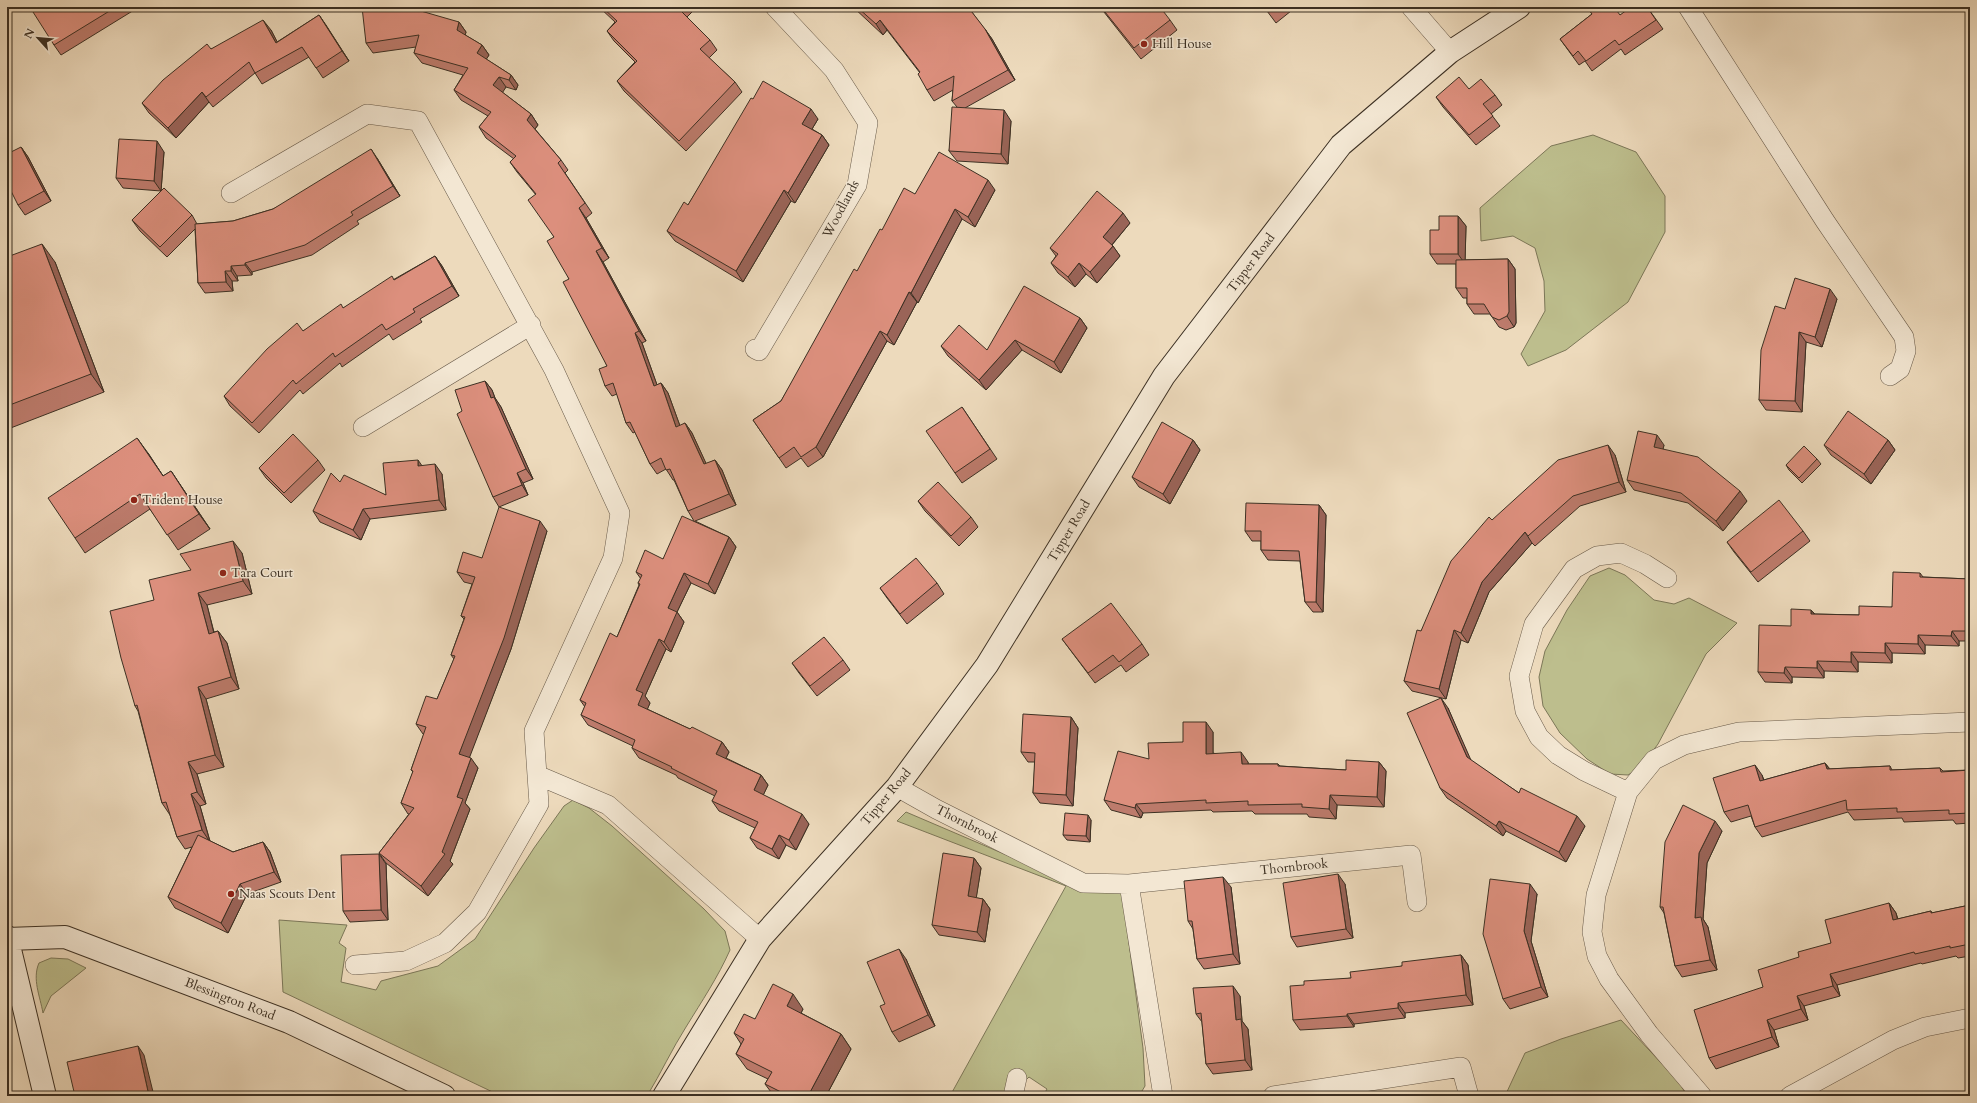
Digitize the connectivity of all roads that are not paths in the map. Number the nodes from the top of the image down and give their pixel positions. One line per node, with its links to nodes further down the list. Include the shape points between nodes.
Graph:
1 (776, 7): 8 (street, Woodlands, via 834,70 868,123 857,185 759,352)
2 (1411, 7): 5 (street)
3 (1519, 7): 5 (street, Tipper Road)
4 (1688, 7): 9 (street, via 1825,221 1904,337 1906,351 1900,369)
5 (1450, 52): 14 (street, Tipper Road, via 1340,145 1164,376 987,665)
6 (231, 194): 7 (street, via 367,114 418,121)
7 (531, 325): 10 (street); 13 (street, via 620,513 613,558 534,731)
8 (755, 349)
9 (1890, 376)
10 (363, 427)
11 (1666, 578): 15 (street, via 1645,564 1621,553 1597,556 1574,569 1534,624 1519,676 1525,711 1539,737 1558,755)
12 (1970, 722): 15 (street, via 1739,732 1684,745 1654,760)
13 (536, 775): 19 (street, via 608,805); 20 (street, via 539,804 477,912 444,943 406,961)
14 (897, 787): 16 (street, Thornbrook, via 1083,883); 19 (street, Tipper Road)
15 (1628, 792): 30 (street, via 1596,895 1592,932 1597,956 1609,979 1648,1034)
16 (1129, 884): 17 (street, Thornbrook, via 1411,855); 27 (street)
17 (1417, 902)
18 (7, 938): 23 (street); 24 (street, Blessington Road, via 65,937 289,1022)
19 (760, 939): 25 (street, Tipper Road)
20 (355, 965)
21 (1970, 1018): 31 (street, via 1925,1027 1893,1040)
22 (1016, 1078): 26 (street)
23 (45, 1096)
24 (444, 1096)
25 (664, 1096)
26 (1013, 1096)
27 (1163, 1096)
28 (1273, 1096): 29 (street, via 1461,1067)
29 (1469, 1096)
30 (1702, 1096)
31 (1790, 1096)

